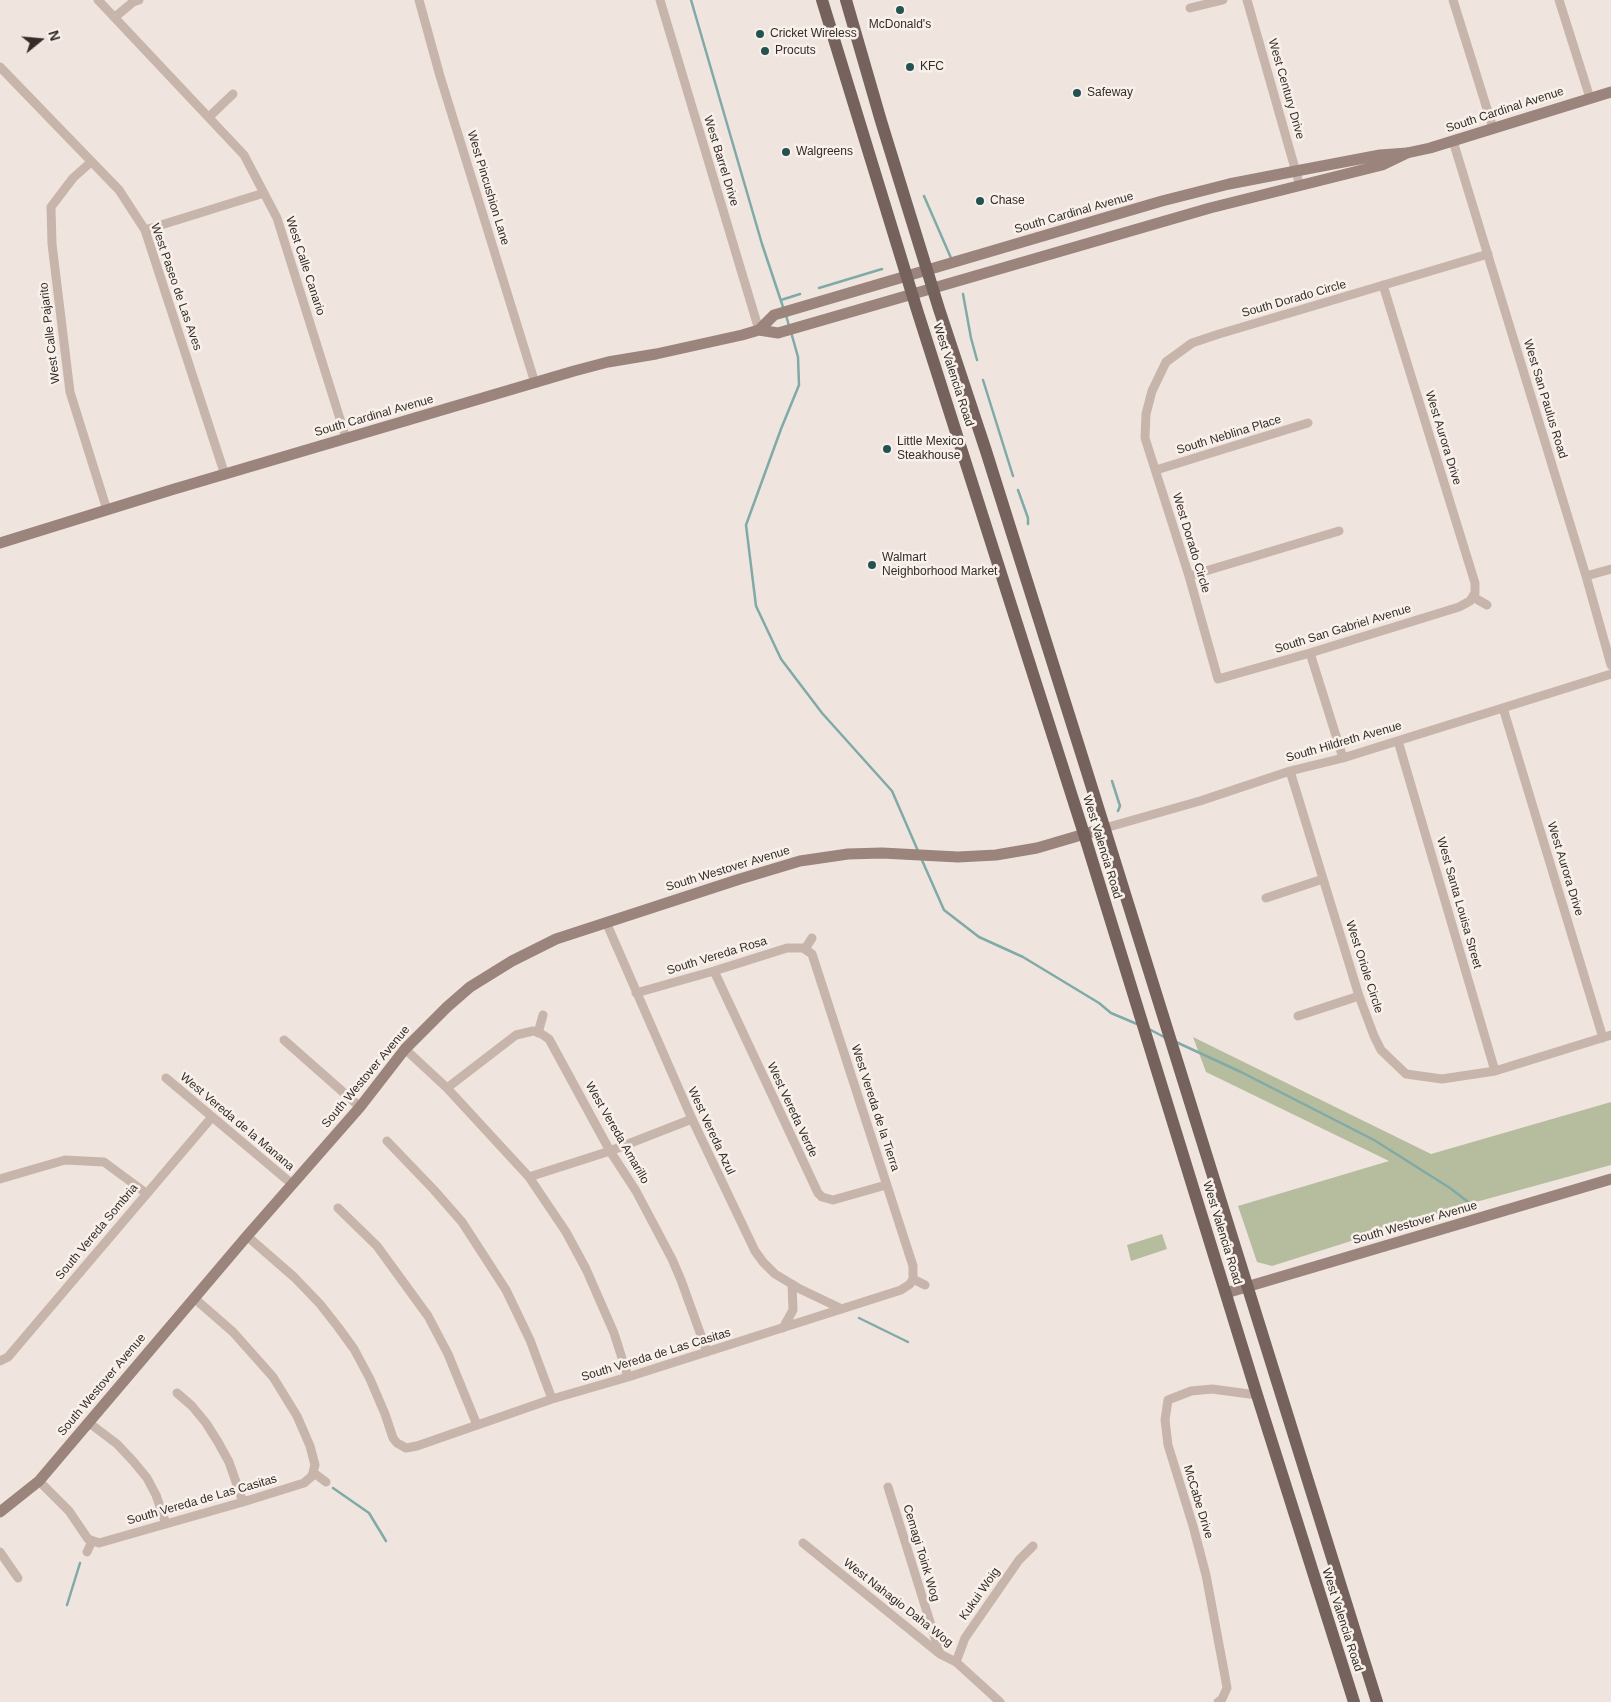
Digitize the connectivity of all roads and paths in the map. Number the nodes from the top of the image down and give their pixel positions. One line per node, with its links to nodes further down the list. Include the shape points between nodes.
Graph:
1 (98, 0): 12 (street, West Calle Canario)
2 (139, 0): 12 (street)
3 (419, 0): 33 (street, West Pincushion Lane)
4 (660, 0): 32 (street, West Barrel Drive)
5 (822, 0): 28 (main road, West Valencia Road)
6 (846, 0): 27 (main road, West Valencia Road)
7 (1223, 0): 11 (street)
8 (1247, 0): 22 (street, West Century Drive)
9 (1453, 0): 18 (street)
10 (1558, 0): 16 (street)
11 (1190, 8)
12 (115, 17): 17 (street, West Calle Canario)
13 (0, 67): 21 (street, West Paseo de Las Aves)
14 (1611, 92): 16 (main road, South Cardinal Avenue)
15 (233, 94): 17 (street)
16 (1590, 98): 18 (main road, South Cardinal Avenue)
17 (209, 117): 24 (street, West Calle Canario, via 244,155)
18 (1493, 128): 19 (main road, South Cardinal Avenue)
19 (1453, 141): 20 (main road, South Cardinal Avenue); 26 (street, West San Paulus Road)
20 (1407, 153): 22 (main road, South Cardinal Avenue); 23 (main road, South Cardinal Avenue, via 1382,164)
21 (91, 162): 25 (street, West Paseo de Las Aves, via 119,190); 39 (street, West Calle Pajarito, via 73,178 51,207 52,244 70,392)
22 (1296, 171): 23 (street, West Century Drive); 27 (main road, South Cardinal Avenue, via 1162,201)
23 (1300, 186): 30 (main road, South Cardinal Avenue, via 1193,212)
24 (264, 192): 25 (street); 36 (street, West Calle Canario, via 277,218)
25 (145, 230): 38 (street, West Paseo de Las Aves)
26 (1488, 254): 29 (street, South Dorado Circle); 46 (street, West San Paulus Road)
27 (928, 270): 28 (main road, South Cardinal Avenue); 30 (main road, West Valencia Road)
28 (908, 276): 31 (main road, West Valencia Road); 32 (main road, South Cardinal Avenue, via 774,314)
29 (1383, 286): 34 (street, South Dorado Circle, via 1192,343 1166,362 1152,391); 47 (street, West Aurora Drive, via 1475,583)
30 (933, 289): 31 (main road, South Cardinal Avenue); 42 (main road, West Valencia Road)
31 (913, 294): 32 (main road, South Cardinal Avenue, via 780,332); 43 (main road, West Valencia Road)
32 (759, 330): 33 (main road, South Cardinal Avenue, via 608,362)
33 (535, 383): 36 (main road, South Cardinal Avenue)
34 (1146, 414): 37 (street, West Dorado Circle, via 1145,438)
35 (1308, 423): 37 (street, South Neblina Place)
36 (346, 438): 38 (main road, South Cardinal Avenue)
37 (1156, 470): 45 (street, West Dorado Circle)
38 (225, 474): 39 (main road, South Cardinal Avenue)
39 (107, 510): 41 (main road, South Cardinal Avenue)
40 (1339, 532): 45 (street)
41 (0, 543)
42 (1018, 553): 43 (main road); 57 (main road, West Valencia Road)
43 (996, 557): 58 (main road, West Valencia Road)
44 (1611, 569): 46 (street)
45 (1189, 576): 52 (street, West Dorado Circle)
46 (1586, 576): 50 (street, West San Paulus Road)
47 (1473, 597): 48 (street); 49 (street, South San Gabriel Avenue, via 1459,607)
48 (1487, 605)
49 (1310, 653): 52 (street, South San Gabriel Avenue); 55 (street)
50 (1611, 665)
51 (1611, 674): 53 (street, South Hildreth Avenue)
52 (1218, 679)
53 (1503, 708): 54 (street, South Hildreth Avenue); 70 (street, West Aurora Drive)
54 (1398, 741): 55 (street, South Hildreth Avenue); 73 (street, West Santa Louisa Street)
55 (1343, 758): 56 (street, South Hildreth Avenue)
56 (1290, 771): 57 (street, South Hildreth Avenue); 59 (street, West Oriole Circle)
57 (1105, 828): 58 (main road, South Hildreth Avenue); 92 (main road, West Valencia Road)
58 (1084, 834): 61 (main road, South Westover Avenue, via 1004,854 848,854 800,861); 93 (main road, West Valencia Road)
59 (1323, 879): 60 (street); 66 (street, West Oriole Circle)
60 (1266, 898)
61 (606, 922): 65 (street, West Vereda Azul); 72 (main road, South Westover Avenue, via 556,939 470,987)
62 (812, 938): 63 (street)
63 (805, 949): 64 (street, South Vereda Rosa, via 787,948); 85 (street, West Vereda de la Tierra, via 814,958)
64 (714, 972): 65 (street, South Vereda Rosa); 85 (street, West Vereda Verde, via 818,1193 833,1200)
65 (636, 993): 78 (street, West Vereda Azul)
66 (1359, 996): 68 (street); 73 (street, West Oriole Circle, via 1381,1050 1406,1074 1442,1079)
67 (543, 1015): 69 (street)
68 (1298, 1016)
69 (538, 1033): 75 (street, via 516,1035); 80 (street, West Vereda Amarillo, via 554,1046)
70 (1607, 1036): 73 (street, West Oriole Circle)
71 (284, 1040): 76 (street)
72 (405, 1049): 75 (street); 76 (main road, South Westover Avenue)
73 (1496, 1072)
74 (166, 1078): 77 (street, West Vereda de la Manana)
75 (447, 1088): 81 (street)
76 (360, 1107): 84 (main road, South Westover Avenue)
77 (212, 1117): 84 (street, West Vereda de la Manana); 86 (street, South Vereda Sombria)
78 (692, 1120): 80 (street); 90 (street, West Vereda Azul, via 754,1251 775,1274)
79 (387, 1141): 102 (street, via 462,1222 506,1290 530,1340)
80 (610, 1151): 81 (street); 97 (street, West Vereda Amarillo, via 636,1191 672,1260)
81 (529, 1177): 99 (street, via 566,1232 586,1270 614,1333)
82 (0, 1179): 86 (street, via 65,1160 104,1162)
83 (1611, 1180): 92 (main road, South Westover Avenue)
84 (292, 1184): 88 (main road, South Westover Avenue)
85 (886, 1185): 89 (street, West Vereda de la Tierra, via 913,1266)
86 (146, 1193): 98 (street, South Vereda Sombria, via 8,1357)
87 (338, 1208): 104 (street, via 377,1246 428,1316 448,1354)
88 (248, 1236): 94 (main road, South Westover Avenue); 104 (street, South Vereda de Las Casitas, via 294,1277 338,1327 354,1349 370,1379 393,1438 402,1447 411,1448)
89 (913, 1279): 91 (street); 95 (street, South Vereda de Las Casitas, via 901,1290)
90 (792, 1284): 95 (street, West Vereda Azul); 96 (street, via 793,1310)
91 (925, 1285)
92 (1247, 1287): 93 (main road, South Westover Avenue); 123 (main road, West Valencia Road)
93 (1226, 1293): 101 (main road, West Valencia Road)
94 (194, 1298): 103 (main road, South Westover Avenue); 105 (street, via 240,1340 273,1377 297,1416 310,1446)
95 (842, 1309): 96 (street, South Vereda de Las Casitas)
96 (783, 1328): 97 (street, South Vereda de Las Casitas)
97 (707, 1352): 99 (street, South Vereda de Las Casitas)
98 (0, 1361)
99 (628, 1377): 102 (street, South Vereda de Las Casitas)
100 (177, 1393): 109 (street, via 192,1406 218,1442)
101 (1257, 1396): 120 (street, McCabe Drive, via 1212,1388 1191,1391 1168,1400 1168,1445 1206,1575 1227,1688); 122 (main road, West Valencia Road)
102 (552, 1399): 104 (street, South Vereda de Las Casitas)
103 (88, 1422): 106 (main road, South Westover Avenue); 111 (street, via 117,1444 146,1478)
104 (477, 1425)
105 (314, 1473): 107 (street); 109 (street, South Vereda de Las Casitas, via 304,1483)
106 (38, 1481): 110 (main road, South Westover Avenue); 112 (street, via 69,1511)
107 (326, 1482)
108 (888, 1487): 118 (street, Cemagi Toink Wog)
109 (243, 1502): 111 (street, South Vereda de Las Casitas)
110 (0, 1512)
111 (166, 1524): 112 (street, South Vereda de Las Casitas, via 99,1542)
112 (92, 1541): 116 (street)
113 (803, 1544): 118 (street, West Nahagio Daha Wog)
114 (1033, 1546): 119 (street, Kukui Woig, via 1019,1560 965,1638)
115 (0, 1552): 117 (street)
116 (87, 1552)
117 (18, 1578)
118 (940, 1654): 119 (street, West Nahagio Daha Wog)
119 (956, 1662): 121 (street, West Nahagio Daha Wog)
120 (1220, 1700)
121 (1000, 1702)
122 (1354, 1702)
123 (1377, 1702)

